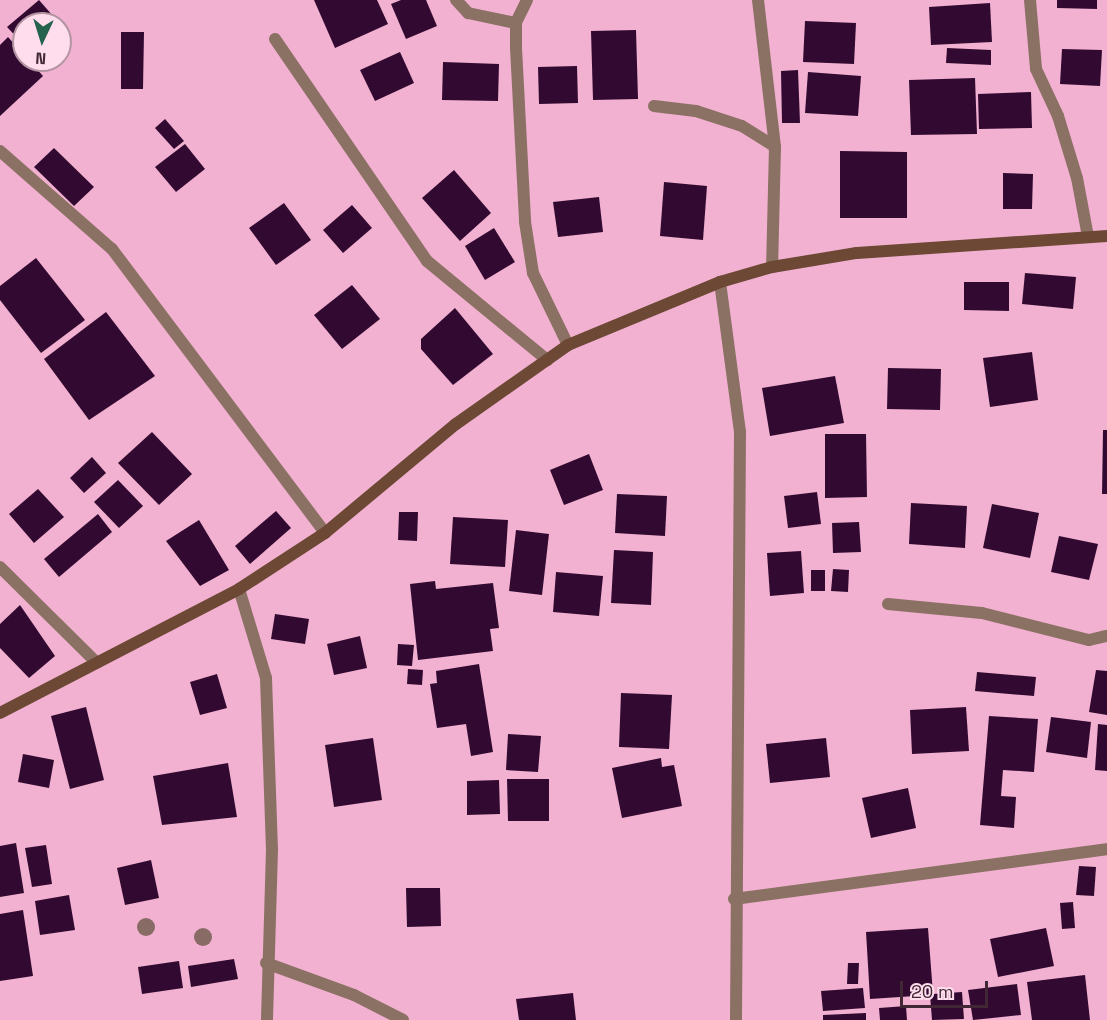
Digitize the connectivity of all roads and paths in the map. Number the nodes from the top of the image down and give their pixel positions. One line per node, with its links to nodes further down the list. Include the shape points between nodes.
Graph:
1 (456, 0): 5 (street, via 468,13)
2 (527, 0): 5 (street)
3 (758, 0): 8 (street)
4 (1030, 0): 11 (street, via 1036,69 1064,136)
5 (516, 23): 14 (street, via 525,222 533,273)
6 (275, 39): 15 (street, via 427,261)
7 (654, 106): 8 (street, via 696,111 742,126)
8 (775, 147): 12 (street)
9 (0, 151): 16 (street, via 112,249)
10 (1107, 236): 11 (street)
11 (1088, 237): 12 (street, via 857,253)
12 (772, 267): 13 (street)
13 (720, 282): 14 (street); 24 (street, via 740,432 740,801)
14 (568, 345): 15 (street)
15 (547, 360): 16 (street, via 456,424)
16 (325, 533): 18 (street)
17 (0, 567): 21 (street)
18 (238, 589): 21 (street); 25 (street, via 266,678 273,850)
19 (888, 604): 20 (street, via 982,613 1089,640)
20 (1107, 636)
21 (97, 663): 22 (street)
22 (0, 713)
23 (1107, 849): 24 (street)
24 (734, 899): 28 (street)
25 (266, 963): 26 (street); 27 (street, via 354,995)
26 (267, 1020)
27 (402, 1020)
28 (736, 1020)

